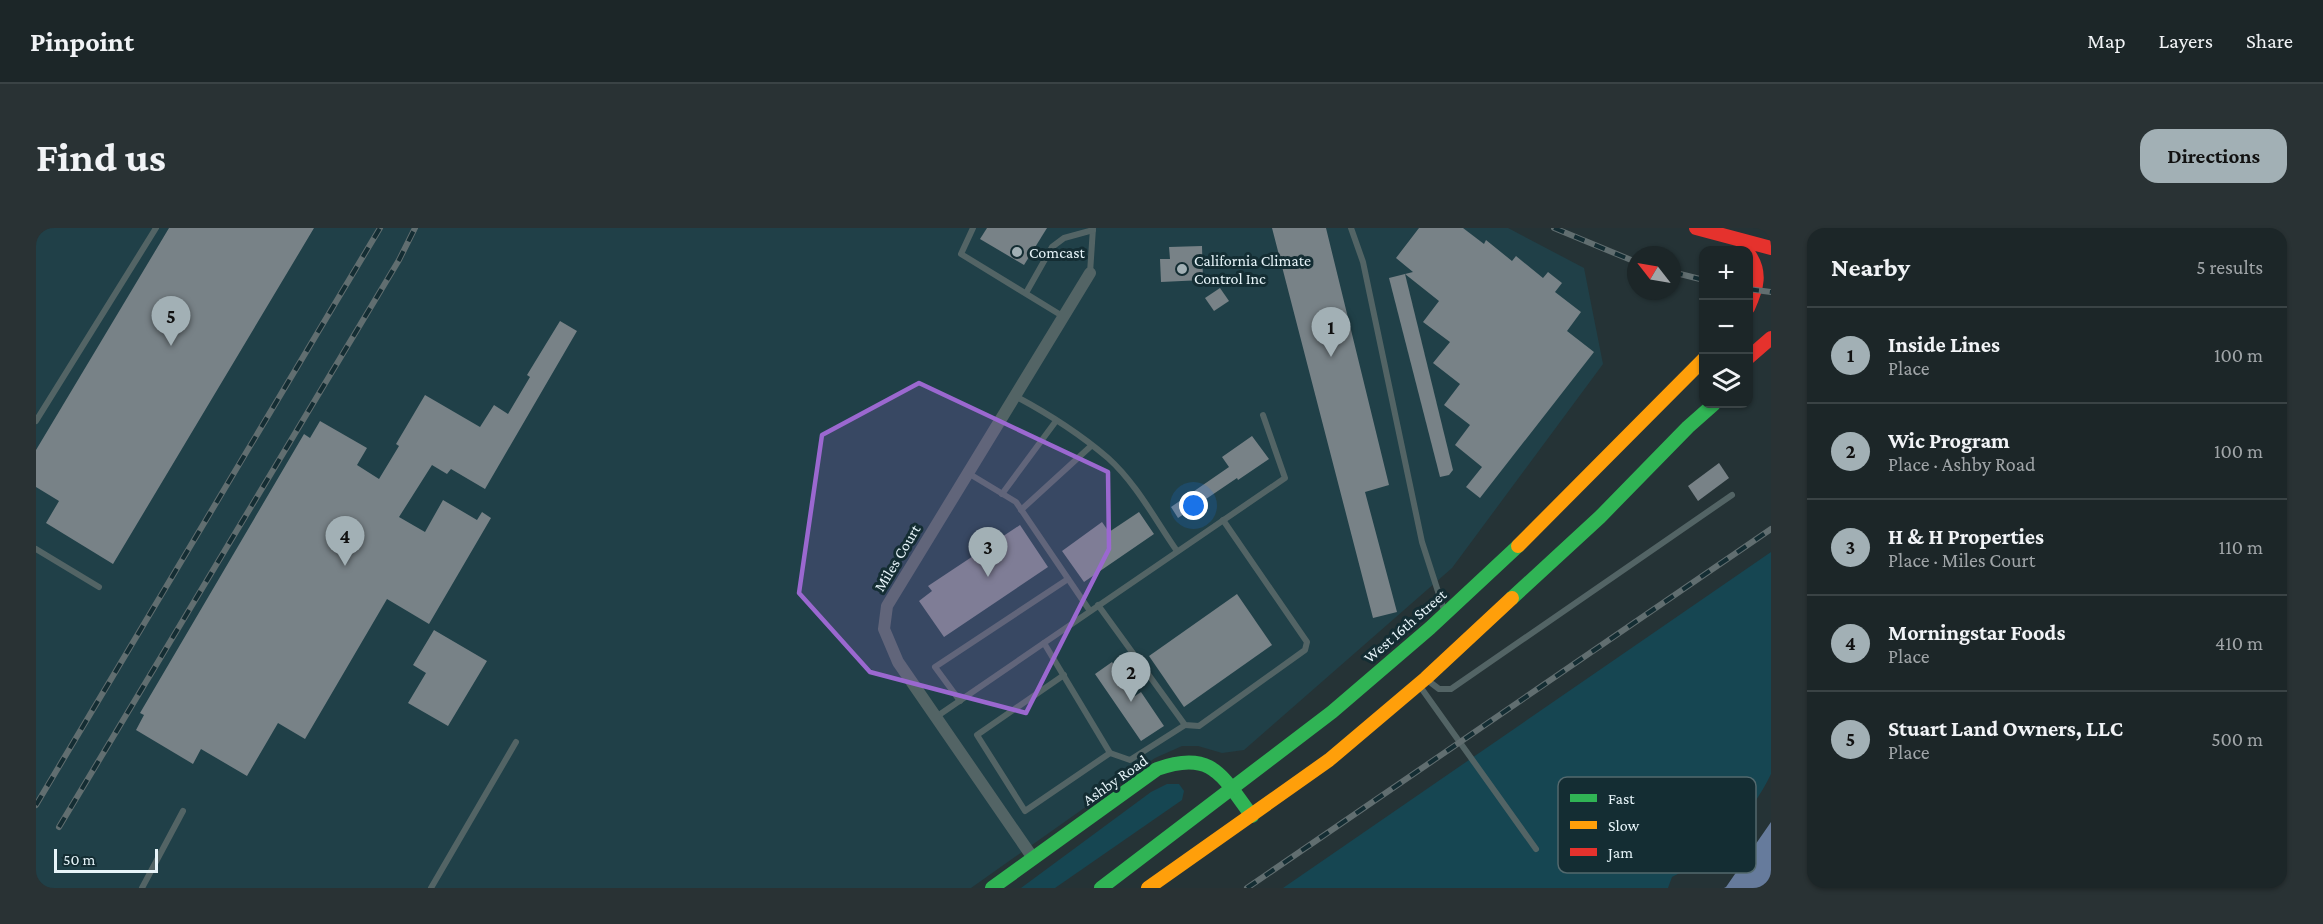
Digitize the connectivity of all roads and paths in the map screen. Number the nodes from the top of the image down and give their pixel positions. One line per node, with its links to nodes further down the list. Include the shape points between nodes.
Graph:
1 (156, 228): 23 (lane)
2 (973, 228): 9 (lane, via 961,254)
3 (1351, 228): 37 (lane, via 1363,262 1422,542)
4 (1093, 229): 7 (lane); 9 (lane, via 1064,238 1052,247)
5 (1700, 229): 6 (main road)
6 (1759, 247): 10 (main road, via 1754,260 1759,280)
7 (1090, 273): 12 (street, Miles Court)
8 (1769, 292): 11 (main road)
9 (1026, 293): 12 (lane)
10 (1752, 300)
11 (1753, 309)
12 (1064, 317): 18 (street, Miles Court)
13 (1771, 338): 15 (main road)
14 (1771, 352): 17 (main road)
15 (1753, 354)
16 (1699, 364): 37 (main road, West 16th Street)
17 (1753, 368)
18 (1015, 396): 22 (lane); 26 (street, Miles Court)
19 (1702, 408): 24 (main road)
20 (1709, 408): 24 (main road)
21 (1263, 415): 30 (lane, via 1285,477)
22 (1056, 421): 25 (lane); 27 (lane)
23 (36, 422)
24 (1688, 427): 40 (main road, via 1600,517)
25 (1091, 446): 29 (lane); 32 (lane, via 1130,484)
26 (968, 473): 27 (lane); 42 (street, Miles Court, via 887,606 884,629 898,662)
27 (1002, 494): 29 (lane)
28 (1732, 495): 40 (lane, via 1450,689 1439,689)
29 (1021, 510): 33 (lane)
30 (1223, 520): 32 (lane); 43 (lane, via 1307,642 1305,650 1199,726)
31 (36, 549): 34 (lane)
32 (1177, 551): 35 (lane)
33 (1068, 579): 36 (lane); 41 (lane, via 935,667)
34 (99, 587)
35 (1098, 605): 36 (lane); 43 (lane)
36 (1090, 611): 38 (lane)
37 (1445, 614): 46 (main road, West 16th Street)
38 (1044, 643): 39 (lane); 41 (lane)
39 (1064, 675): 45 (lane); 45 (lane, via 976,735 1025,811)
40 (1422, 681): 48 (main road, via 1329,760); 49 (lane)
41 (960, 701): 42 (lane)
42 (936, 717): 50 (street, Miles Court)
43 (1185, 725): 45 (lane, via 1130,760)
44 (516, 742): 52 (lane)
45 (1110, 753)
46 (1232, 790): 48 (main road, Ashby Road); 50 (main road, Ashby Road, via 1205,763 1191,759 1174,761 1157,769); 54 (main road, West 16th Street)
47 (183, 811): 51 (lane)
48 (1252, 816): 55 (main road)
49 (1536, 849)
50 (1033, 858): 53 (main road, Ashby Road)
51 (142, 888)
52 (431, 888)
53 (992, 888)
54 (1101, 888)
55 (1148, 888)

